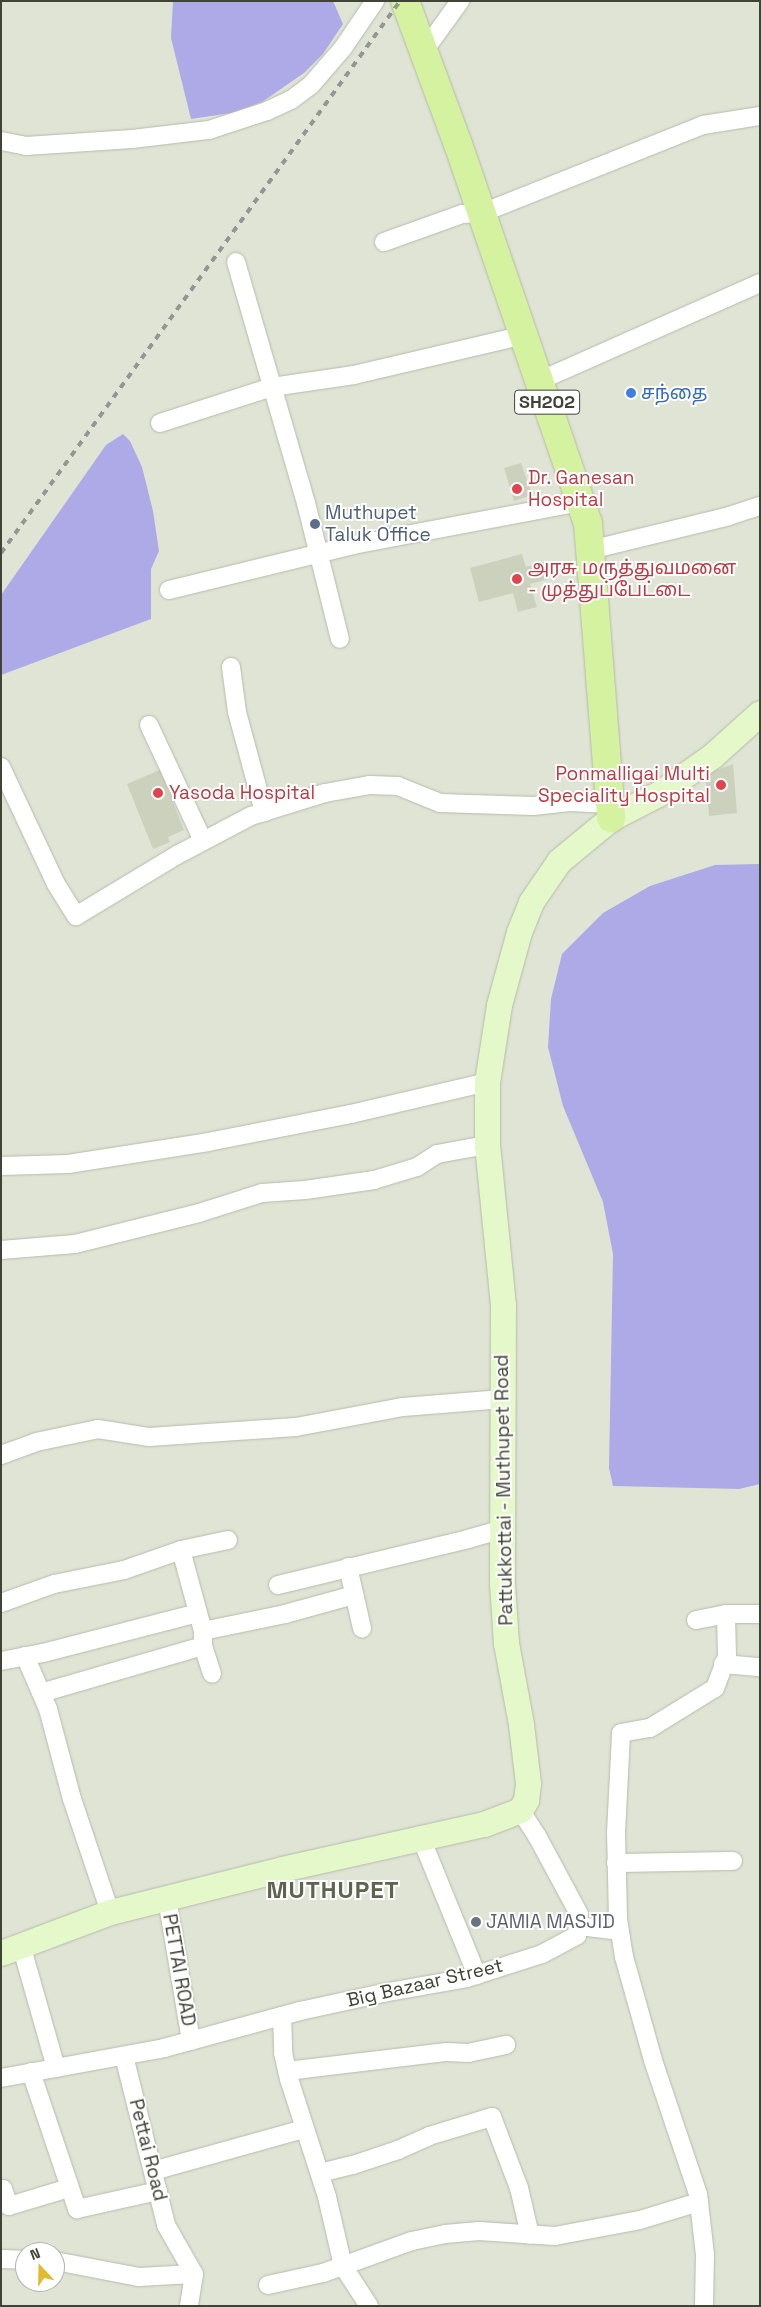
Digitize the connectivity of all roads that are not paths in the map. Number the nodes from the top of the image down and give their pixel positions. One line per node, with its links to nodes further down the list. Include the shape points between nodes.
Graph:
1 (375, 1): 6 (street, via 343,48 311,85 291,100 258,115 209,130 132,139 26,146)
2 (405, 1): 4 (main road, SH202)
3 (460, 1): 4 (street)
4 (424, 51): 7 (main road, SH202)
5 (760, 116): 7 (street, via 703,125)
6 (1, 141)
7 (482, 213): 8 (street, via 462,214); 11 (main road, SH202)
8 (384, 242)
9 (236, 262): 13 (street)
10 (760, 283): 12 (street)
11 (524, 334): 12 (main road, SH202); 13 (street, via 354,376)
12 (539, 380): 15 (main road, SH202)
13 (272, 387): 14 (street); 18 (street)
14 (160, 423)
15 (581, 502): 17 (main road, SH202, via 588,523); 18 (street)
16 (760, 506): 17 (street)
17 (590, 550): 25 (main road, SH202)
18 (318, 553): 19 (street); 20 (street)
19 (169, 590)
20 (340, 639)
21 (231, 668): 26 (street, via 237,712)
22 (760, 713): 25 (main road, Pattukkottai - Muthupet Road, via 658,794)
23 (149, 725): 27 (street)
24 (1, 767): 27 (street, via 56,884 76,916)
25 (610, 811): 26 (street, via 570,802 532,806 440,802 398,786 370,785 325,793); 28 (main road, Pattukkottai - Muthupet Road, via 559,861 531,902 519,932 499,1006)
26 (264, 812): 27 (street)
27 (203, 841)
28 (487, 1082): 29 (main road, Pattukkottai - Muthupet Road); 30 (street, via 351,1114 208,1142 68,1164)
29 (487, 1145): 31 (street, via 437,1154 417,1167 374,1180 262,1193 75,1244); 32 (main road, Pattukkottai - Muthupet Road, via 502,1305)
30 (1, 1166)
31 (1, 1250)
32 (502, 1399): 33 (street, via 403,1407 296,1427 149,1437 98,1430 36,1442); 34 (main road, Pattukkottai - Muthupet Road)
33 (1, 1455)
34 (502, 1529): 37 (street); 53 (main road, Pattukkottai - Muthupet Road, via 506,1643 528,1783 526,1800)
35 (228, 1540): 36 (street)
36 (181, 1550): 40 (street, via 124,1570 54,1584); 41 (street)
37 (348, 1567): 38 (street); 39 (street)
38 (278, 1584)
39 (354, 1595): 45 (street); 46 (street)
40 (1, 1603)
41 (198, 1613): 46 (street); 47 (street)
42 (726, 1614): 43 (street); 44 (street); 49 (street, via 726,1656)
43 (760, 1614)
44 (696, 1620)
45 (362, 1628)
46 (203, 1638): 51 (street); 52 (street)
47 (25, 1656): 48 (street); 52 (street)
48 (1, 1661)
49 (723, 1664): 50 (street); 56 (street, via 715,1688 650,1728 621,1733)
50 (760, 1668)
51 (212, 1674)
52 (41, 1693): 58 (street)
53 (520, 1810): 54 (main road, via 484,1824); 59 (street, via 578,1914)
54 (421, 1838): 57 (main road); 62 (street)
55 (733, 1861): 56 (street)
56 (616, 1863): 60 (street)
57 (167, 1899): 58 (main road); 64 (street, PETTAI ROAD)
58 (110, 1912): 61 (main road)
59 (578, 1926): 60 (street); 62 (street, Big Bazaar Street, via 577,1936 542,1954)
60 (620, 1930): 77 (street, via 624,1957 652,2060)
61 (11, 1949): 67 (street)
62 (477, 1975): 63 (street, Big Bazaar Street)
63 (282, 2016): 64 (street, Big Bazaar Street); 68 (street)
64 (191, 2041): 66 (street, Pettai Road)
65 (506, 2045): 68 (street, via 468,2053 447,2052)
66 (124, 2056): 67 (street); 72 (street, Pettai Road)
67 (56, 2068): 69 (street)
68 (287, 2071): 71 (street)
69 (31, 2072): 70 (street); 74 (street)
70 (1, 2078)
71 (303, 2129): 72 (street); 73 (street)
72 (154, 2171): 76 (street, Pettai Road)
73 (320, 2173): 78 (street, via 354,2165 429,2136 492,2118 519,2188); 82 (street)
74 (70, 2188): 75 (street, via 9,2206); 76 (street, via 77,2210)
75 (1, 2189)
76 (158, 2191): 83 (street, Pettai Road, via 166,2225)
77 (699, 2202): 78 (street, via 597,2230 555,2236); 87 (street, via 705,2255)
78 (530, 2235): 82 (street, via 479,2231 445,2234 412,2241)
79 (1, 2259): 80 (street)
80 (15, 2260)
81 (65, 2263): 83 (street, via 139,2278)
82 (343, 2266): 84 (street); 86 (street)
83 (194, 2274): 85 (street)
84 (268, 2285)
85 (188, 2306)
86 (369, 2306)
87 (704, 2306)

